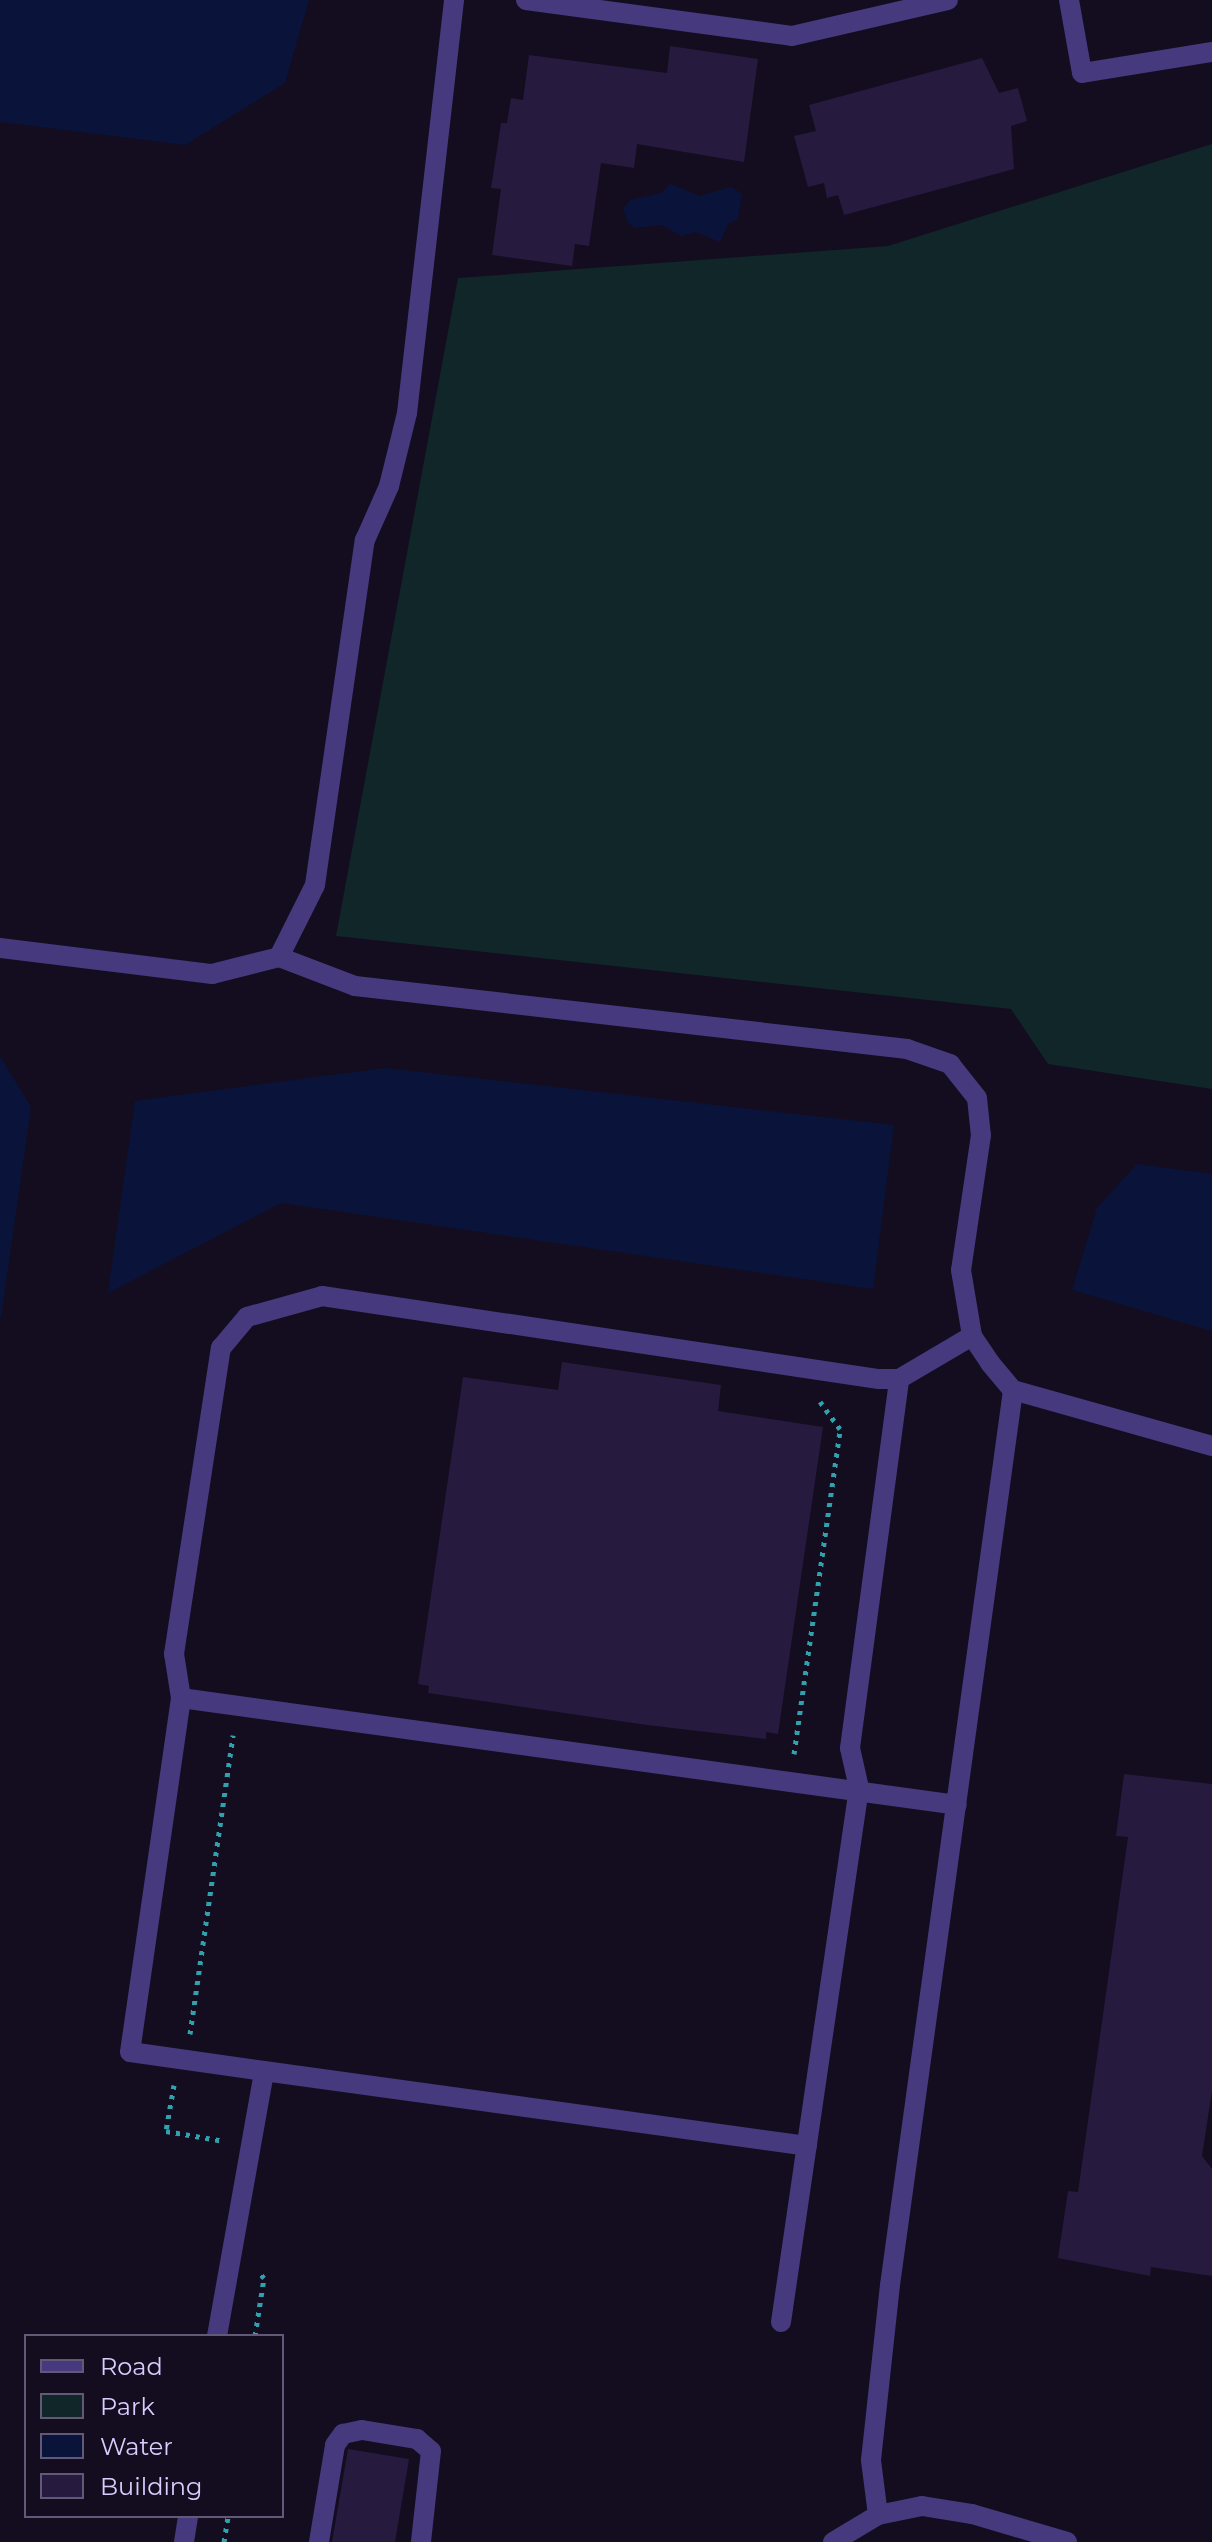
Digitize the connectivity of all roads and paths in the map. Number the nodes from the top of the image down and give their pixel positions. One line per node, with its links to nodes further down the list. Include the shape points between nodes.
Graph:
1 (454, 0): 8 (street, via 407,413 389,486 365,540 315,885)
2 (526, 0): 5 (street)
3 (948, 0): 5 (street, via 792,36)
4 (1069, 0): 6 (street, via 1082,73)
5 (577, 4)
6 (1212, 52)
7 (0, 948): 8 (street, via 212,974)
8 (279, 957): 9 (street, via 355,986 907,1049 950,1064 977,1098 981,1135 961,1270)
9 (972, 1336): 10 (street); 11 (street)
10 (899, 1379): 13 (street, via 322,1296 247,1317 221,1348 174,1654); 14 (street, via 850,1748)
11 (1013, 1390): 12 (street); 15 (street)
12 (1212, 1446)
13 (181, 1698): 14 (street); 16 (street, via 130,2052)
14 (859, 1788): 15 (street); 17 (street)
15 (957, 1805): 20 (street, via 878,2396 871,2460)
16 (264, 2071): 17 (street); 19 (street)
17 (807, 2146): 18 (street)
18 (781, 2322)
19 (217, 2334)
20 (878, 2515): 27 (street); 28 (street, via 945,2508)
21 (188, 2518): 23 (street)
22 (228, 2518): 24 (path)
23 (184, 2542)
24 (224, 2542)
25 (319, 2542): 26 (street, via 335,2445 343,2434 362,2430 417,2439 431,2451)
26 (421, 2542)
27 (833, 2542)
28 (1067, 2542)

